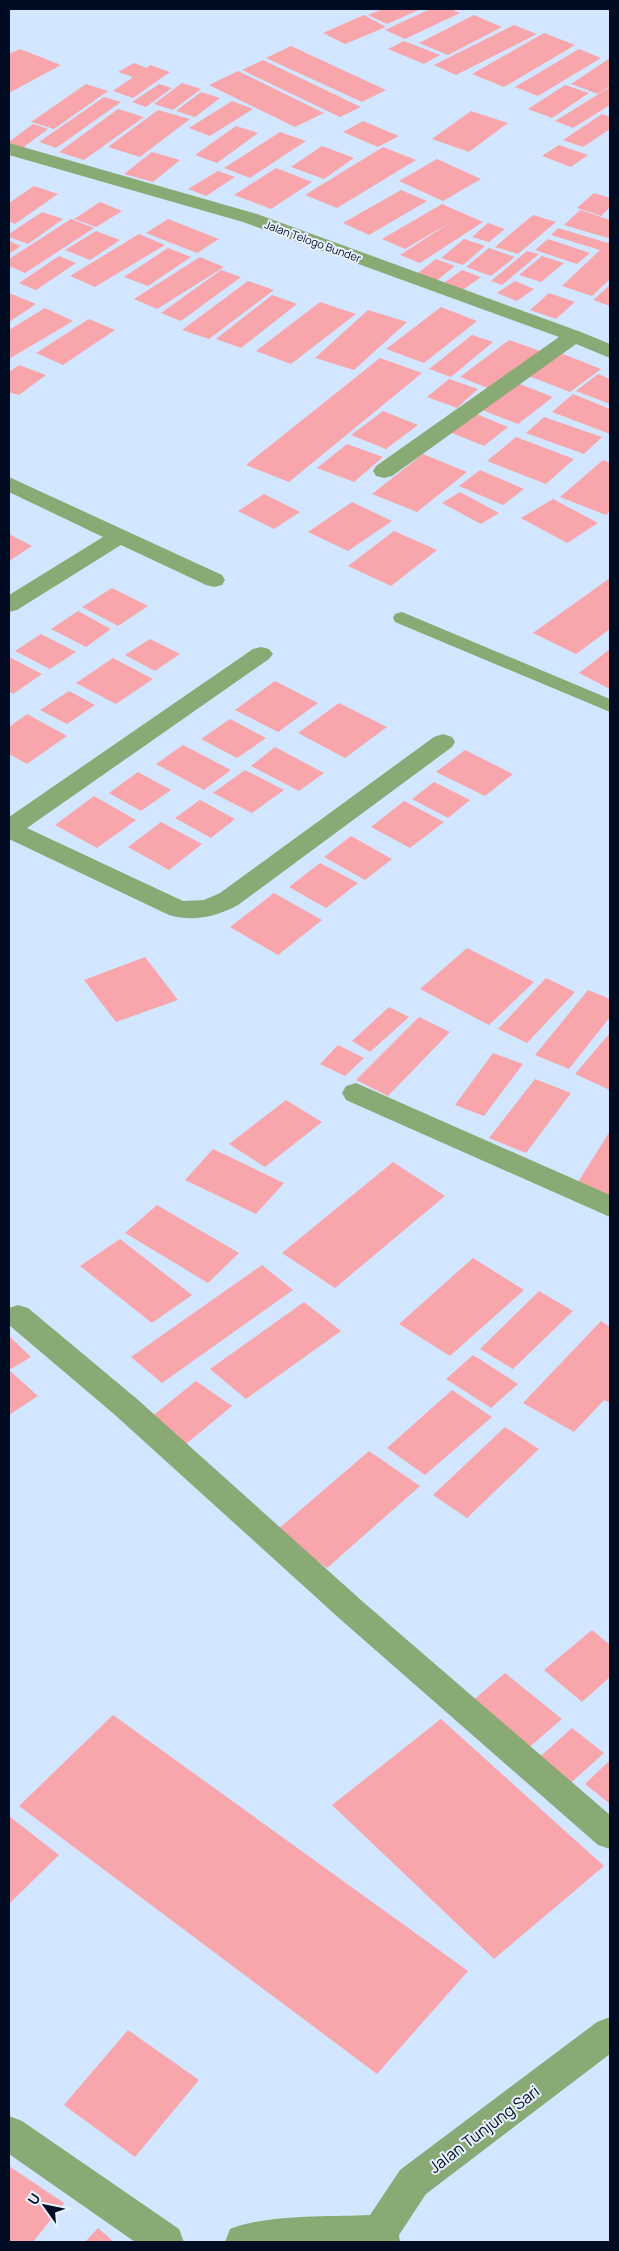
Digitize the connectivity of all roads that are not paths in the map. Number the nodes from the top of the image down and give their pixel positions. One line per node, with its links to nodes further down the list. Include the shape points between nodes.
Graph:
1 (9, 149): 2 (street, Jalan Telogo Bunder, via 250,218)
2 (574, 336): 3 (street, Jalan Telogo Bunder); 4 (street)
3 (610, 352)
4 (384, 471)
5 (9, 484): 6 (street)
6 (120, 536): 7 (street); 8 (street)
7 (214, 580)
8 (9, 605)
9 (402, 618): 11 (lane)
10 (262, 654): 13 (street)
11 (610, 706)
12 (443, 742): 13 (street, via 229,898 215,907 198,911 178,908)
13 (9, 829)
14 (356, 1093): 15 (street)
15 (610, 1207)
16 (18, 1316): 17 (street)
17 (610, 1835)
18 (610, 2033): 20 (street, Jalan Tunjung Sari, via 413,2182)
19 (9, 2133): 21 (street)
20 (381, 2237): 22 (street, via 271,2238)
21 (166, 2242)
22 (243, 2242)

